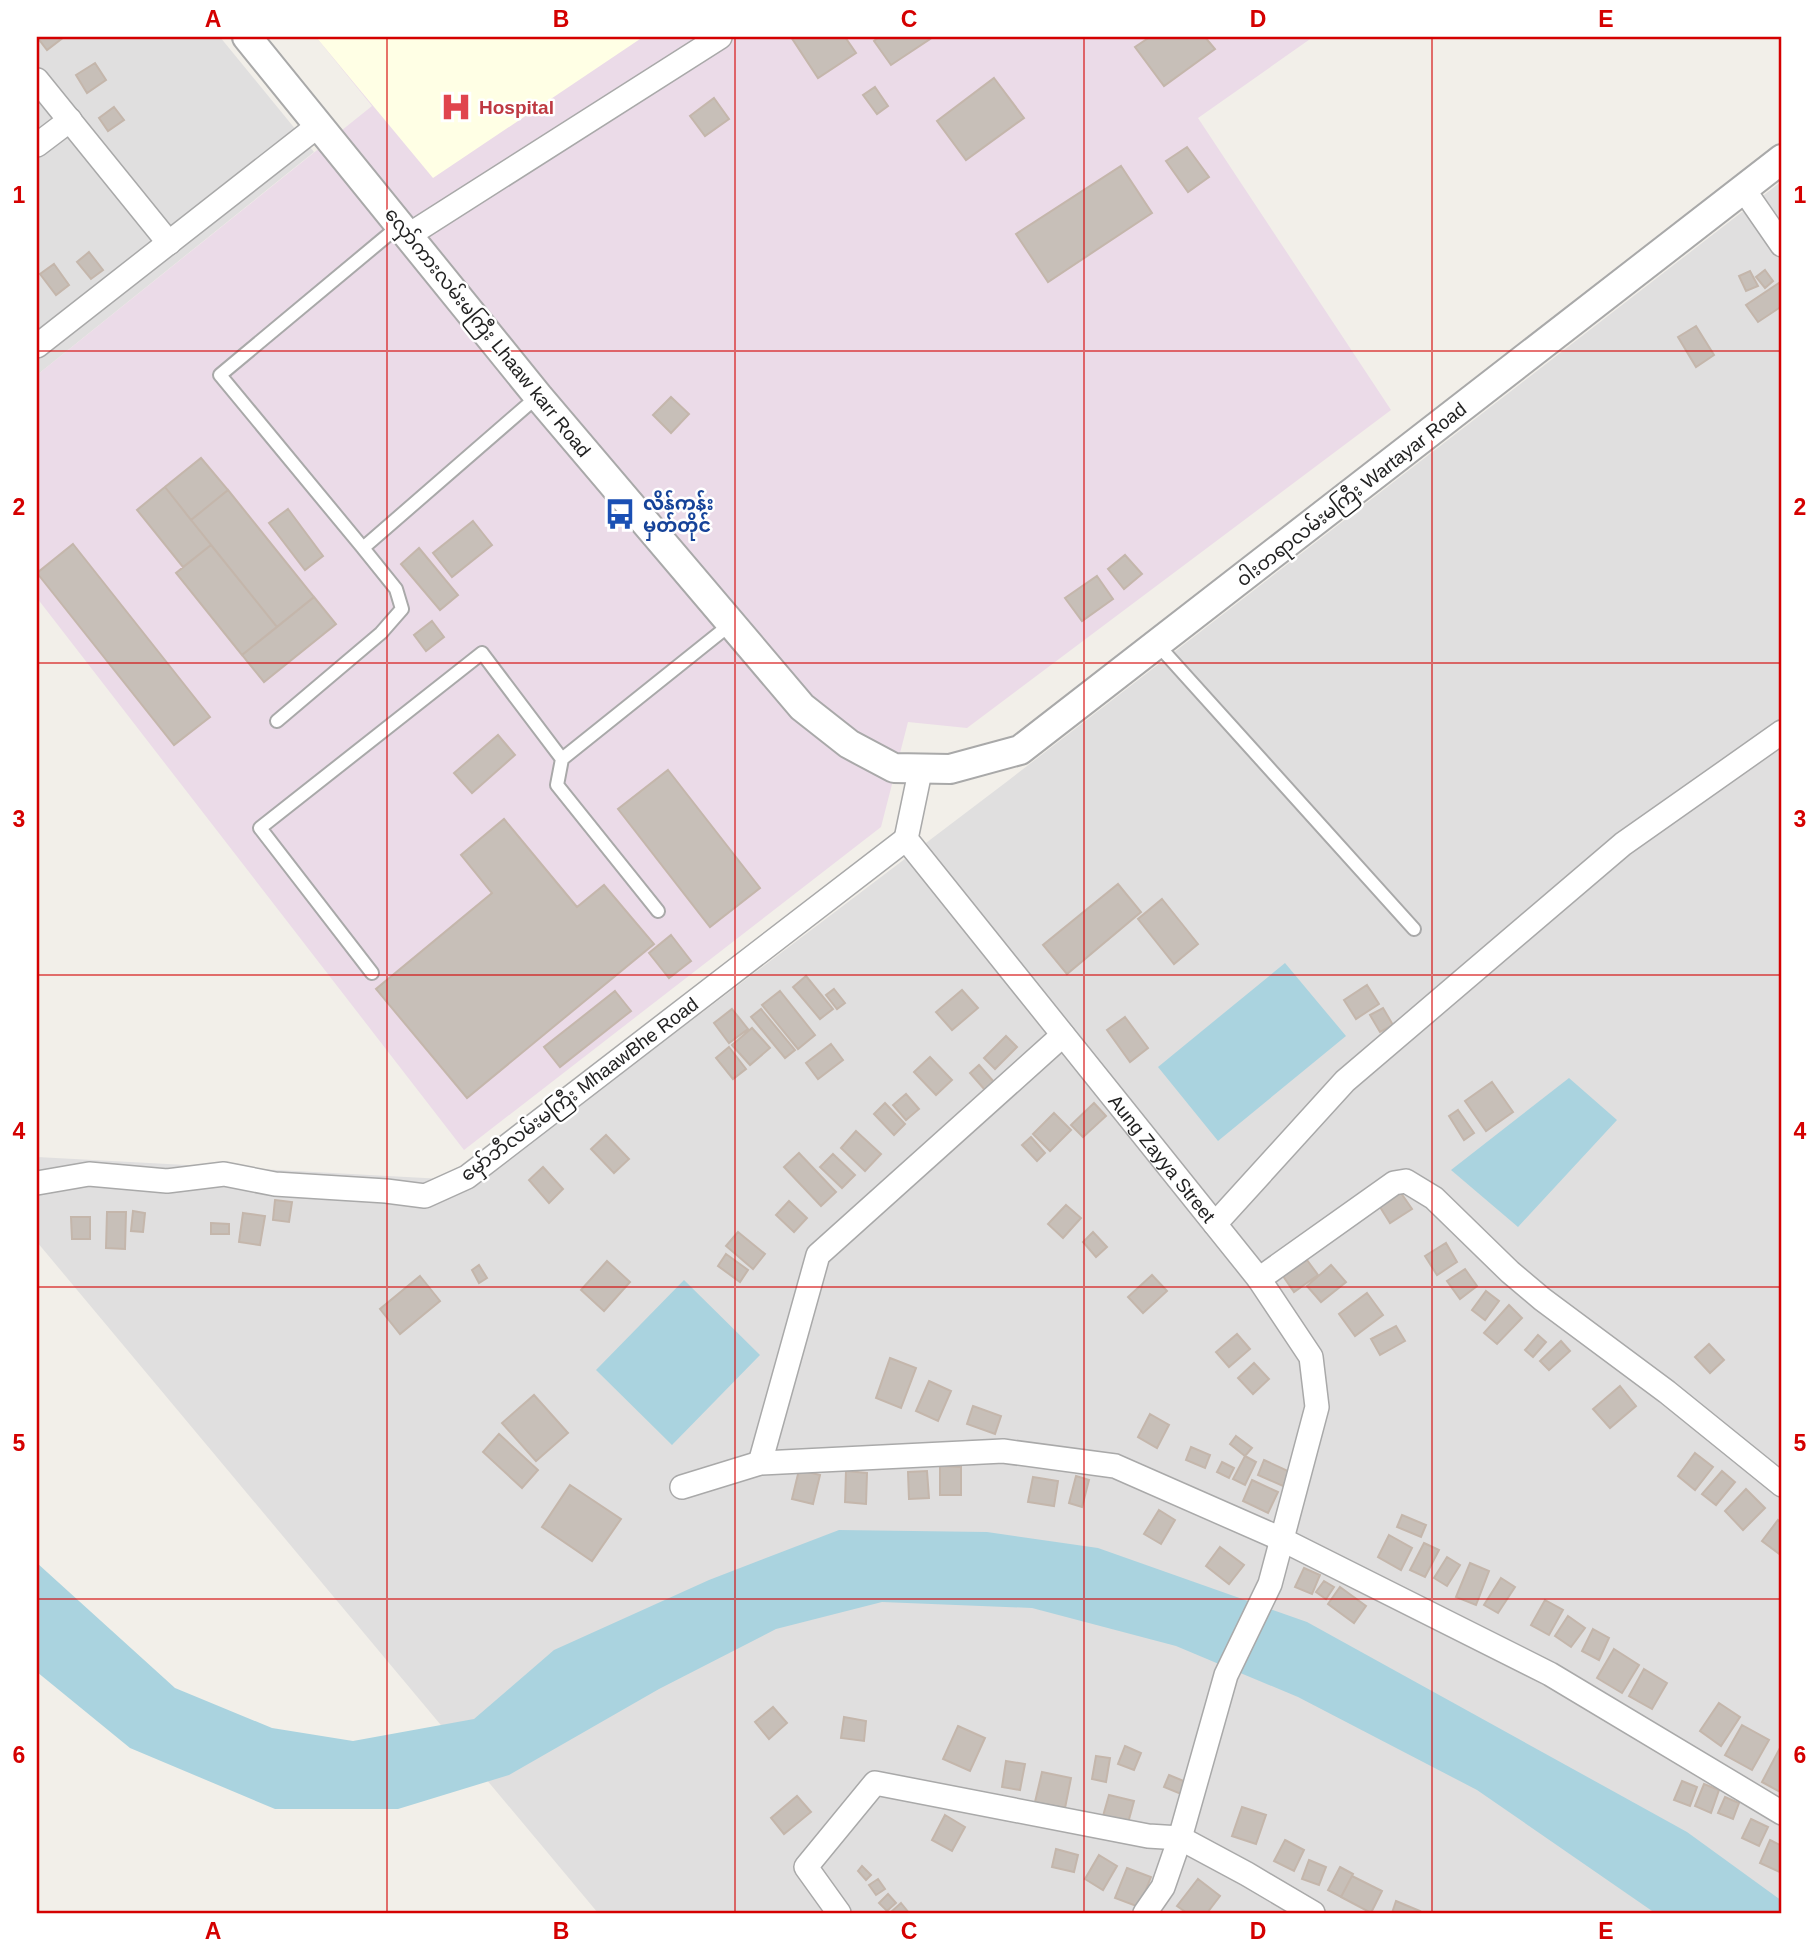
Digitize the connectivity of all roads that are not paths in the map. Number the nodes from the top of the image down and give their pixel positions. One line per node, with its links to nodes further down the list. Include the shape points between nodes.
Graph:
1 (247, 37): 5 (street, လှော်ကားလမ်းမကြီး Lhaaw karr Road)
2 (720, 37): 9 (street)
3 (37, 80): 4 (street)
4 (69, 120): 6 (street); 10 (street)
5 (319, 125): 9 (street, လှော်ကားလမ်းမကြီး Lhaaw karr Road); 10 (street)
6 (37, 145)
7 (1782, 159): 8 (street, ဝါးတရာလမ်းမကြီး Wartayar Road)
8 (1744, 190): 11 (street); 16 (street, ဝါးတရာလမ်းမကြီး Wartayar Road)
9 (405, 230): 13 (street, လှော်ကားလမ်းမကြီး Lhaaw karr Road); 14 (lane, via 220,374)
10 (169, 243): 12 (street)
11 (1782, 245)
12 (37, 346)
13 (538, 396): 14 (lane); 15 (street, လှော်ကားလမ်းမကြီး Lhaaw karr Road)
14 (363, 548): 17 (lane, via 396,589 401,610 381,634)
15 (732, 623): 19 (lane); 20 (street, လှော်ကားလမ်းမကြီး Lhaaw karr Road, via 802,707 849,744)
16 (1157, 644): 20 (street, ဝါးတရာလမ်းမကြီး Wartayar Road, via 1020,750 950,769); 23 (lane)
17 (277, 721)
18 (1782, 732): 27 (street, via 1623,844 1345,1081)
19 (562, 759): 22 (lane, via 557,785); 24 (lane, via 482,653 260,828)
20 (907, 767): 21 (street)
21 (906, 839): 25 (street, Aung Zayya Street); 26 (street, မှော်ဘီလမ်းမကြီး MhaawBhe Road, via 467,1177 425,1196 275,1184 224,1174 167,1181 89,1174)
22 (658, 911)
23 (1414, 929)
24 (372, 973)
25 (1063, 1035): 27 (street, Aung Zayya Street); 29 (street, via 818,1255)
26 (37, 1183)
27 (1215, 1224): 28 (street, Aung Zayya Street)
28 (1259, 1279): 30 (street, via 1394,1183 1406,1181 1434,1198 1542,1299); 32 (street, Aung Zayya Street, via 1311,1357 1317,1407)
29 (760, 1463): 31 (street); 32 (street, via 1003,1451 1115,1466)
30 (1782, 1485)
31 (682, 1487)
32 (1281, 1539): 33 (street, via 1550,1674); 34 (street, Aung Zayya Street, via 1270,1584 1226,1675)
33 (1782, 1813)
34 (1180, 1838): 35 (street, via 1148,1836 875,1783 806,1867); 36 (street, Aung Zayya Street, via 1163,1886); 37 (street)
35 (839, 1913)
36 (1145, 1913)
37 (1313, 1913)

